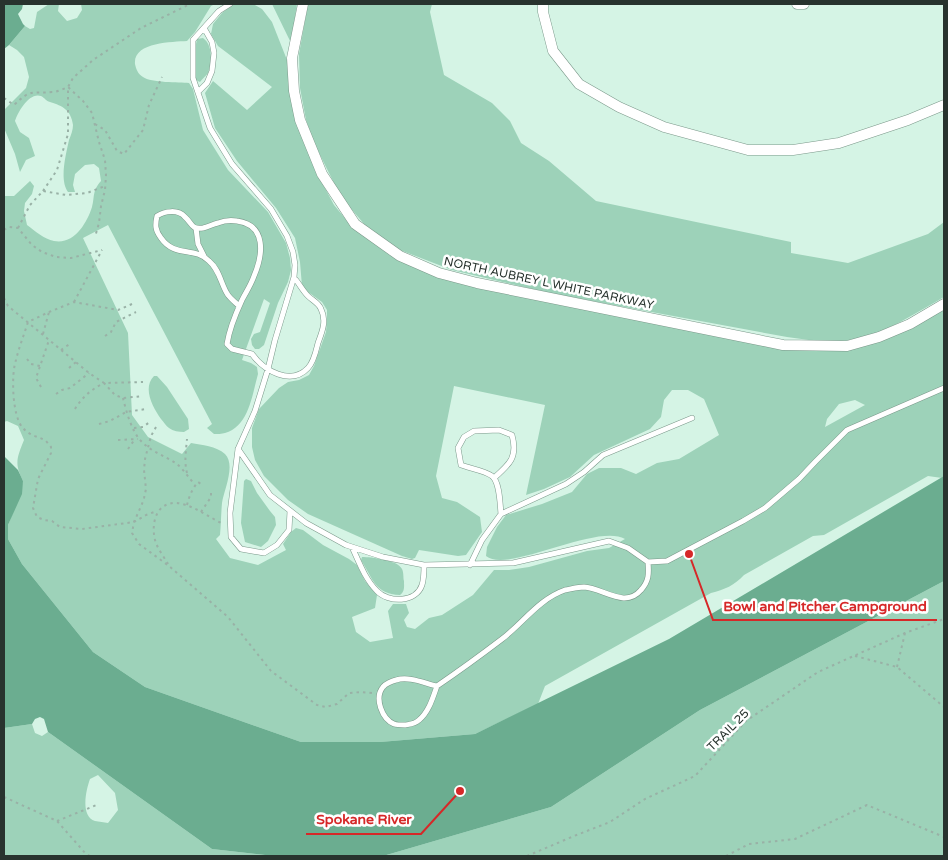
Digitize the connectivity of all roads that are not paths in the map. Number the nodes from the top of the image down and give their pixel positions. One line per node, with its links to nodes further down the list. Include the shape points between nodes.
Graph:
1 (230, 4): 6 (lane)
2 (303, 4): 12 (street, NORTH AUBREY L WHITE PARKWAY, via 292,58 300,120 322,174 355,224 400,256 439,273 477,283 783,345 846,346 910,324)
3 (544, 4): 8 (street, via 552,51 579,84 664,127 748,150 793,150 839,143)
4 (797, 4): 5 (street)
5 (804, 4)
6 (204, 28): 7 (lane, via 193,40 193,78); 7 (lane, via 214,53 212,71)
7 (198, 92): 14 (lane, via 210,128 232,164 271,209 293,252 295,272)
8 (944, 105)
9 (196, 228): 10 (lane, via 198,244); 10 (lane, via 185,216 174,211 157,216 155,224 167,246); 13 (lane, via 236,220 254,227 258,233 261,246 257,269)
10 (205, 258): 13 (lane, via 216,269 228,295)
11 (296, 280): 14 (lane, via 321,307 324,318 314,358 309,367 292,376)
12 (944, 304)
13 (239, 306): 14 (lane, via 227,344 232,349 252,354)
14 (268, 369): 17 (lane, via 255,411)
15 (944, 388): 22 (lane, via 847,430 765,508 667,561)
16 (692, 418): 20 (lane, via 603,456 566,484)
17 (238, 449): 19 (lane, via 270,495); 19 (lane, via 230,528 231,536 241,549 264,552 277,545 289,530)
18 (494, 478): 18 (lane, via 461,465 458,448 464,437 474,430 499,430 512,435 514,454); 20 (lane)
19 (290, 511): 21 (lane)
20 (501, 514): 24 (lane, via 482,540)
21 (352, 547): 23 (lane); 23 (lane, via 367,578 377,592 389,599 412,597 418,592 423,584)
22 (648, 562): 24 (lane, via 628,548 610,541 513,563); 25 (lane, via 649,574 644,586 632,597 620,598 582,587 558,593 504,638)
23 (424, 565): 24 (lane)
24 (470, 565)
25 (437, 686): 25 (lane, via 426,712 414,724 392,723 382,711 380,694 388,683 403,679)

